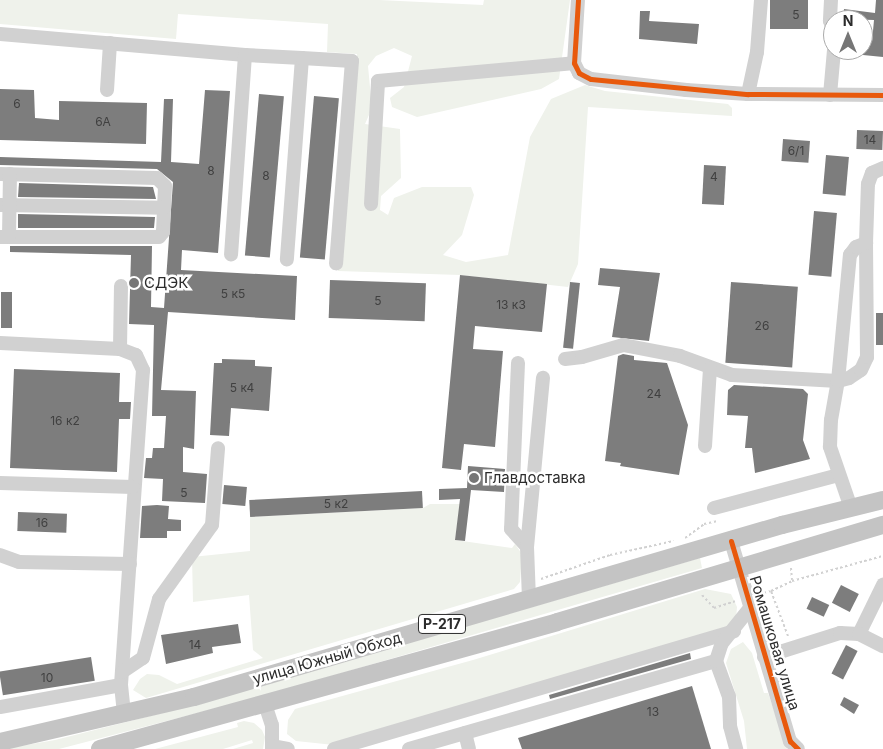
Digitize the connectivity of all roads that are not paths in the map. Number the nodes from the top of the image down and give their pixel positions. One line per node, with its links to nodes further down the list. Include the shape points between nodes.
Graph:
1 (578, 0): 8 (street)
2 (762, 0): 10 (street)
3 (0, 34): 4 (street)
4 (110, 43): 5 (street); 9 (street)
5 (245, 56): 6 (street); 20 (street)
6 (302, 58): 21 (street); 22 (street, via 352,61)
7 (833, 60): 11 (street)
8 (574, 63): 10 (street, via 579,73 590,79); 15 (street, via 378,81)
9 (107, 90)
10 (748, 94): 11 (street)
11 (830, 95): 12 (street)
12 (883, 95)
13 (883, 168): 19 (street, via 872,173 868,184)
14 (5, 174): 16 (street); 17 (street, via 157,178 165,186)
15 (371, 204)
16 (5, 205): 17 (street); 18 (street)
17 (164, 208): 18 (street, via 163,232 152,238)
18 (4, 237)
19 (866, 243): 30 (street, via 856,246 850,255); 30 (street, via 867,357 861,370)
20 (232, 255)
21 (287, 259)
22 (336, 263)
23 (121, 286): 25 (street)
24 (0, 343): 25 (street)
25 (120, 349): 35 (street, via 136,355 143,370)
26 (565, 359): 28 (street, via 623,345 680,356)
27 (518, 363): 41 (street, via 512,529)
28 (710, 368): 30 (street, via 732,374); 31 (street)
29 (543, 378): 41 (street)
30 (838, 382): 33 (street, via 830,447)
31 (705, 446)
32 (218, 448): 53 (street, via 212,525 160,599 143,658)
33 (839, 475): 37 (street); 38 (street)
34 (0, 484): 35 (street)
35 (133, 487): 43 (street)
36 (883, 500): 37 (main road, улица Южный Обход / Р-217)
37 (851, 508): 40 (main road, улица Южный Обход / Р-217)
38 (718, 514)
39 (883, 525): 44 (main road, улица Южный Обход / Р-217)
40 (731, 541): 44 (street, Ромашковая улица); 46 (main road, улица Южный Обход / Р-217)
41 (527, 547): 46 (street)
42 (0, 555): 43 (street, via 19,562)
43 (130, 564): 53 (street)
44 (739, 569): 47 (street, Ромашковая улица); 54 (main road, улица Южный Обход / Р-217)
45 (883, 585): 49 (street)
46 (529, 592): 56 (main road, улица Южный Обход / Р-217)
47 (750, 608): 48 (street); 51 (street, Ромашковая улица)
48 (734, 631): 52 (street, via 722,643); 62 (street)
49 (859, 634): 50 (street); 51 (street, via 840,633)
50 (883, 646)
51 (764, 657): 66 (street, Ромашковая улица, via 790,741)
52 (716, 661): 57 (street); 65 (street, via 729,696 730,726)
53 (121, 679): 55 (street); 56 (street)
54 (265, 704): 59 (street, via 272,724); 60 (main road, улица Южный Обход / Р-217)
55 (0, 707)
56 (124, 715): 58 (main road, улица Южный Обход / Р-217)
57 (465, 734): 63 (street); 64 (street)
58 (0, 742)
59 (273, 747): 61 (street)
60 (100, 749)
61 (288, 749)
62 (334, 749)
63 (409, 749)
64 (470, 749)
65 (736, 749)
66 (798, 749)

